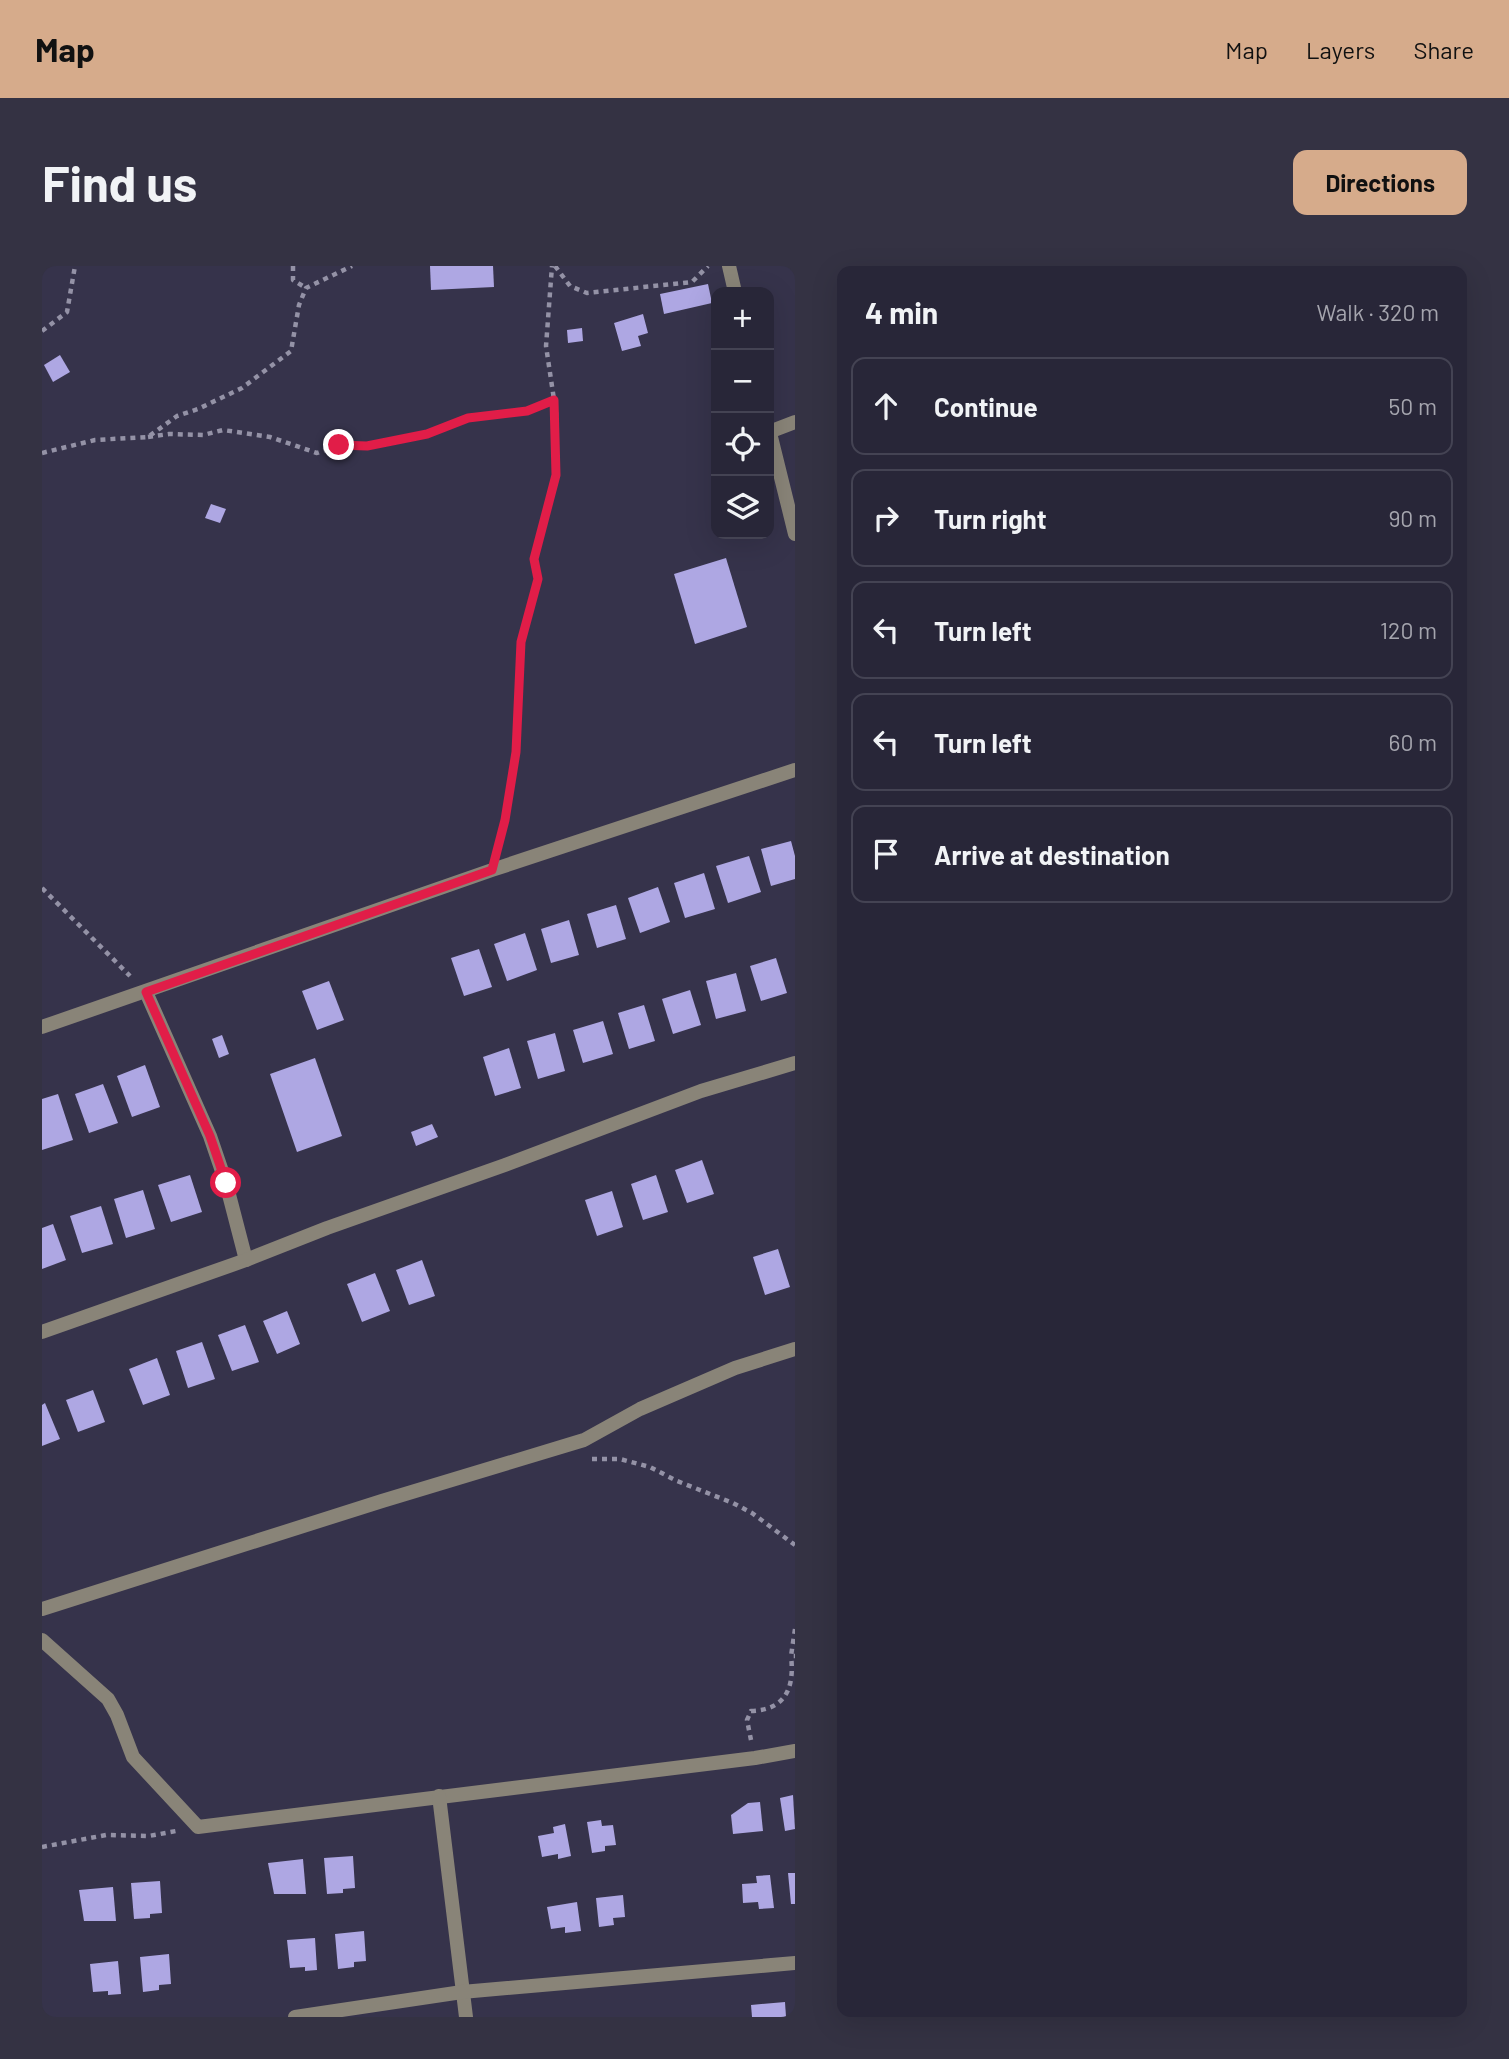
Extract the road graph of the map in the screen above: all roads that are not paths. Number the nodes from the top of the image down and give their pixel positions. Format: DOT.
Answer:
graph roads {
  1 [pos="729,266"];
  2 [pos="734,287"];
  3 [pos="795,422"];
  4 [pos="774,429"];
  5 [pos="774,451"];
  6 [pos="795,534"];
  7 [pos="795,770"];
  8 [pos="146,992"];
  9 [pos="42,1027"];
  10 [pos="795,1063"];
  11 [pos="246,1260"];
  12 [pos="42,1332"];
  13 [pos="795,1349"];
  14 [pos="42,1609"];
  15 [pos="42,1640"];
  16 [pos="795,1751"];
  17 [pos="439,1796"];
  18 [pos="795,1963"];
  19 [pos="462,1992"];
  20 [pos="295,2017"];
  21 [pos="466,2017"];
  1 -- 2 [label="street"];
  3 -- 4 [label="street"];
  5 -- 6 [label="street"];
  7 -- 8 [label="street"];
  8 -- 9 [label="street"];
  8 -- 11 [label="street"];
  10 -- 11 [label="street"];
  11 -- 12 [label="street"];
  13 -- 14 [label="street"];
  15 -- 17 [label="street"];
  16 -- 17 [label="street"];
  17 -- 19 [label="street"];
  18 -- 19 [label="street"];
  19 -- 20 [label="street"];
  19 -- 21 [label="street"];
}
